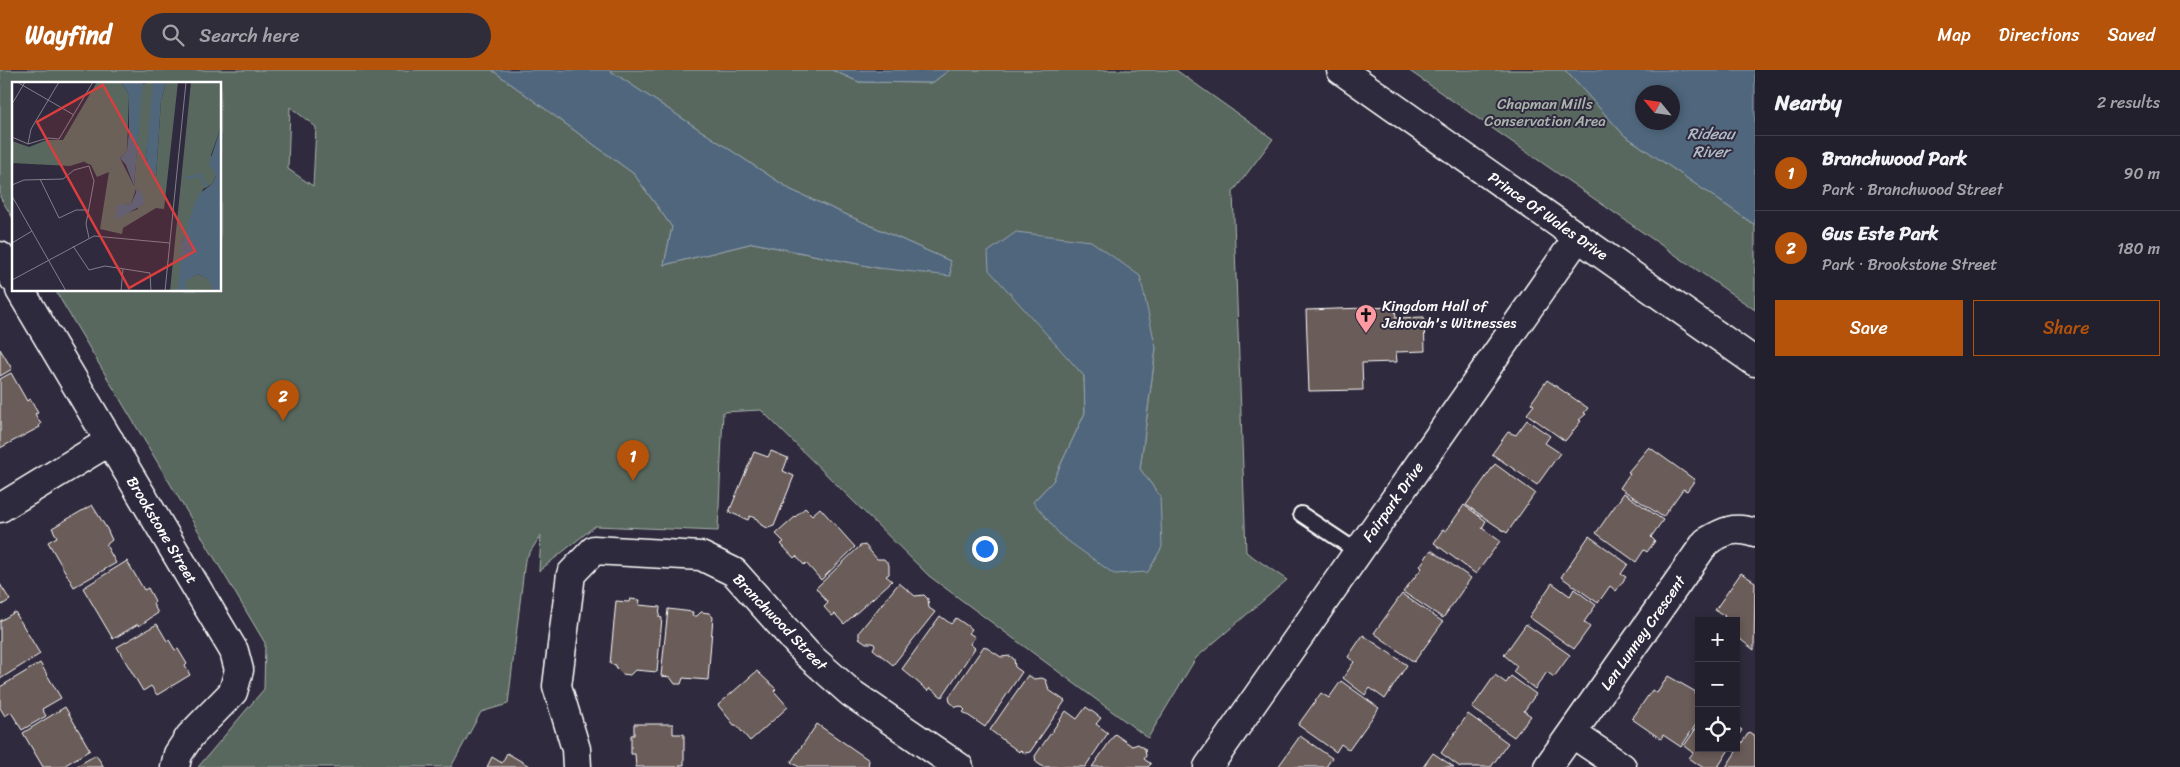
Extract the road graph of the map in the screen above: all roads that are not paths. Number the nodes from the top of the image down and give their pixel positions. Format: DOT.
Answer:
graph roads {
  1 [pos="1341,70"];
  2 [pos="1578,237"];
  3 [pos="0,256"];
  4 [pos="12,276"];
  5 [pos="21,291"];
  6 [pos="1755,362"];
  7 [pos="110,441"];
  8 [pos="0,508"];
  9 [pos="1301,514"];
  10 [pos="1755,533"];
  11 [pos="1358,552"];
  12 [pos="1573,734"];
  13 [pos="944,763"];
  14 [pos="175,767"];
  15 [pos="577,767"];
  16 [pos="1208,767"];
  17 [pos="1548,767"];
  18 [pos="1622,767"];
  1 -- 2 [label="street, Prince Of Wales Drive"];
  2 -- 6 [label="street, Prince Of Wales Drive"];
  2 -- 11 [label="street, Fairpark Drive"];
  3 -- 4 [label="street"];
  5 -- 7 [label="street, Brookstone Street"];
  7 -- 8 [label="street"];
  7 -- 14 [label="street, Brookstone Street"];
  9 -- 11 [label="lane"];
  10 -- 12 [label="street, Len Lunney Crescent"];
  11 -- 16 [label="street, Fairpark Drive"];
  12 -- 17 [label="street, Len Lunney Crescent"];
  12 -- 18 [label="street"];
  13 -- 15 [label="street, Branchwood Street"];
}
